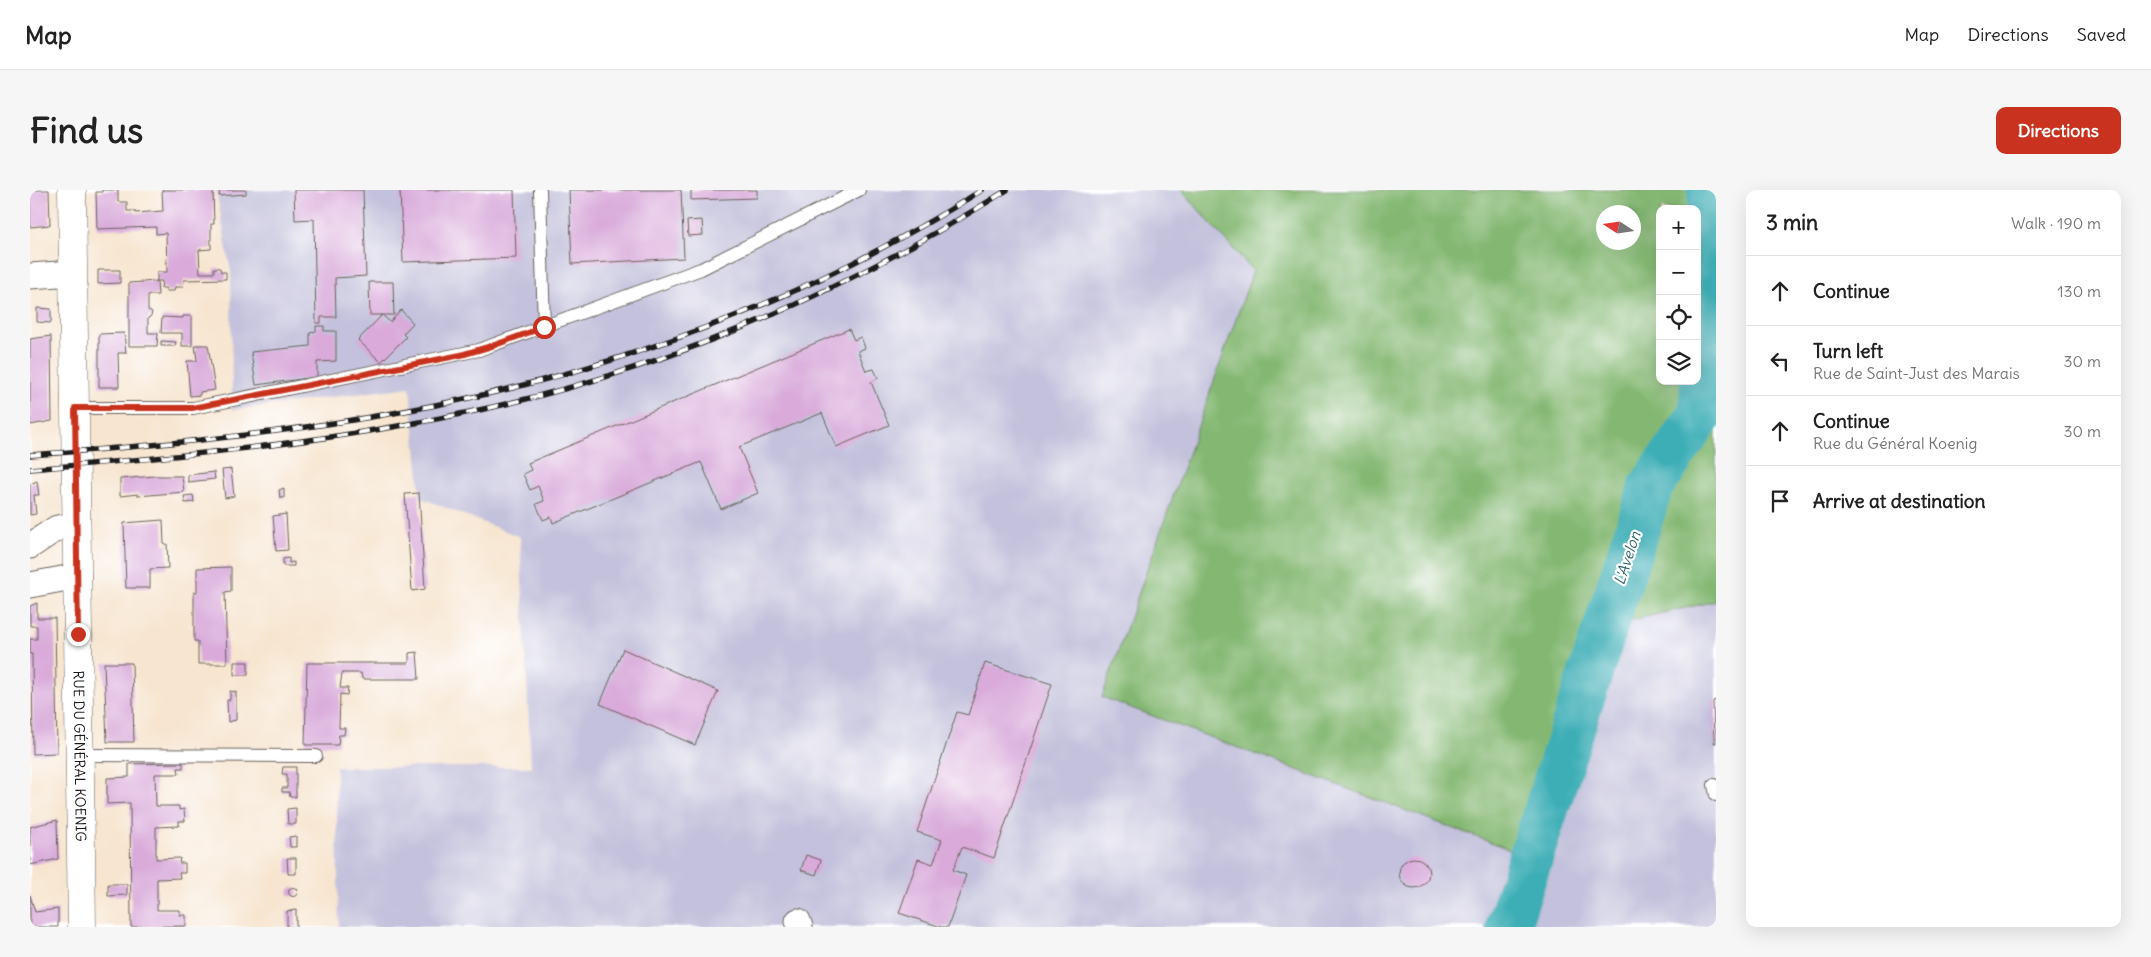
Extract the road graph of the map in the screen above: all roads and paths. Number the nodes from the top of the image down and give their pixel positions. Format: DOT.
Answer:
graph roads {
  1 [pos="72,190"];
  2 [pos="540,190"];
  3 [pos="859,190"];
  4 [pos="73,273"];
  5 [pos="30,276"];
  6 [pos="544,327"];
  7 [pos="75,408"];
  8 [pos="77,525"];
  9 [pos="30,546"];
  10 [pos="78,576"];
  11 [pos="30,585"];
  12 [pos="80,754"];
  13 [pos="316,756"];
  14 [pos="82,927"];
  1 -- 4 [label="street, RUE DU GÉNÉRAL KOENIG"];
  2 -- 6 [label="lane"];
  3 -- 6 [label="lane"];
  4 -- 5 [label="street"];
  4 -- 7 [label="street, RUE DU GÉNÉRAL KOENIG"];
  6 -- 7 [label="lane"];
  7 -- 8 [label="street, RUE DU GÉNÉRAL KOENIG"];
  8 -- 9 [label="street"];
  8 -- 10 [label="street, RUE DU GÉNÉRAL KOENIG"];
  10 -- 11 [label="street"];
  10 -- 12 [label="street, RUE DU GÉNÉRAL KOENIG"];
  12 -- 13 [label="lane"];
  12 -- 14 [label="street, RUE DU GÉNÉRAL KOENIG"];
}
